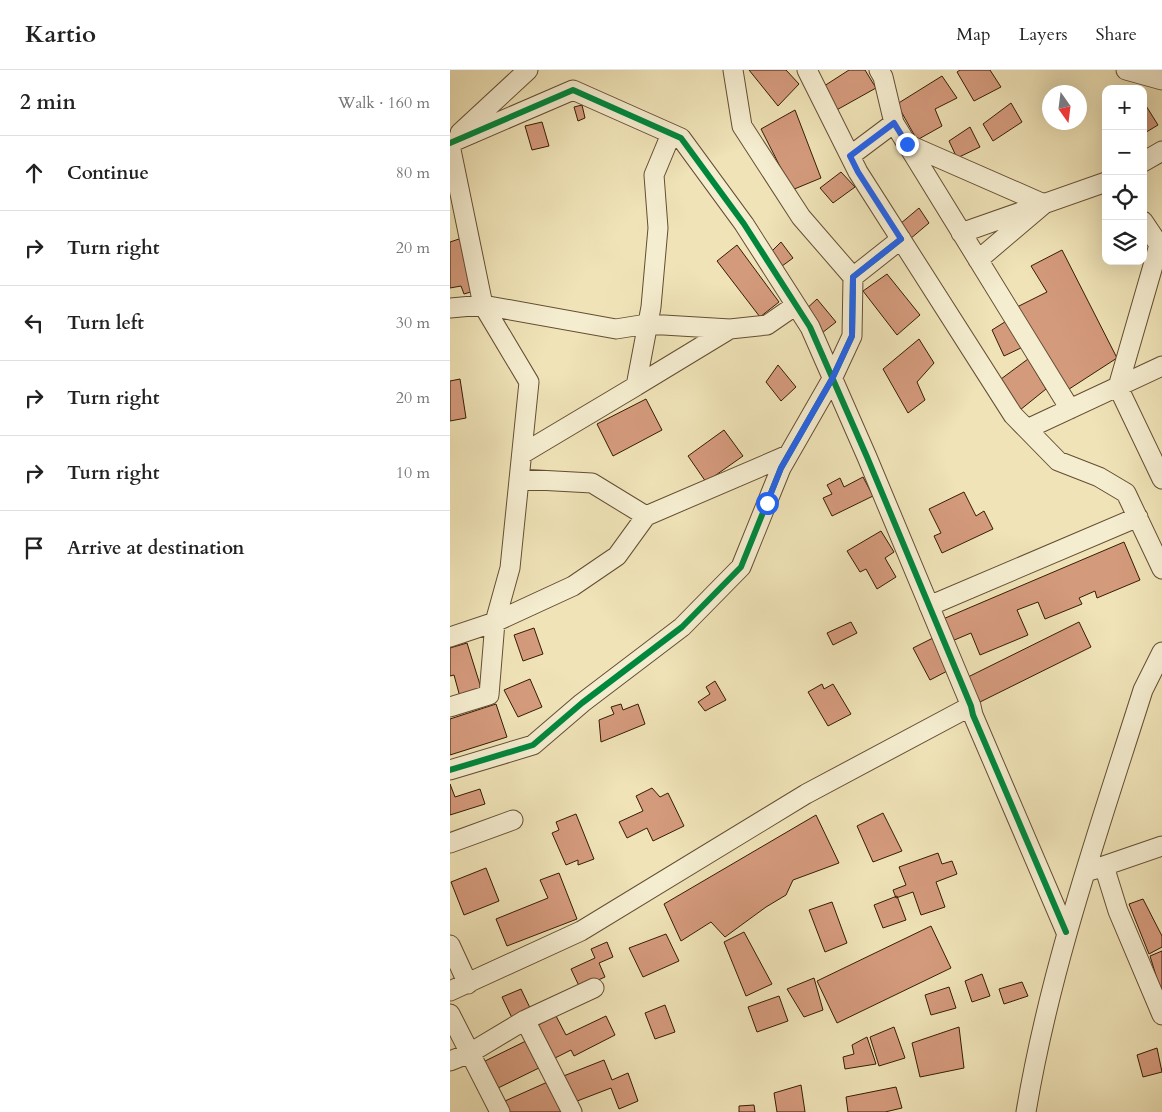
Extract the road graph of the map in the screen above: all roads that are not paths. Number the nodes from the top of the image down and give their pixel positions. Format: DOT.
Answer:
graph roads {
  1 [pos="528,70"];
  2 [pos="733,70"];
  3 [pos="807,70"];
  4 [pos="879,70"];
  5 [pos="1126,70"];
  6 [pos="1162,80"];
  7 [pos="894,123"];
  8 [pos="672,134"];
  9 [pos="450,143"];
  10 [pos="907,144"];
  11 [pos="1162,151"];
  12 [pos="850,156"];
  13 [pos="1147,160"];
  14 [pos="1102,183"];
  15 [pos="1044,204"];
  16 [pos="1147,227"];
  17 [pos="961,233"];
  18 [pos="901,239"];
  19 [pos="978,260"];
  20 [pos="853,277"];
  21 [pos="483,305"];
  22 [pos="796,305"];
  23 [pos="450,308"];
  24 [pos="647,324"];
  25 [pos="730,329"];
  26 [pos="1162,366"];
  27 [pos="832,379"];
  28 [pos="636,386"];
  29 [pos="1118,387"];
  30 [pos="1070,409"];
  31 [pos="1027,429"];
  32 [pos="522,454"];
  33 [pos="788,455"];
  34 [pos="1162,478"];
  35 [pos="519,479"];
  36 [pos="646,516"];
  37 [pos="1138,517"];
  38 [pos="1162,569"];
  39 [pos="929,606"];
  40 [pos="495,622"];
  41 [pos="450,637"];
  42 [pos="1162,652"];
  43 [pos="971,706"];
  44 [pos="450,707"];
  45 [pos="450,770"];
  46 [pos="513,820"];
  47 [pos="450,843"];
  48 [pos="1162,846"];
  49 [pos="1104,866"];
  50 [pos="1085,872"];
  51 [pos="1066,932"];
  52 [pos="450,946"];
  53 [pos="468,984"];
  54 [pos="594,988"];
  55 [pos="450,991"];
  56 [pos="450,1014"];
  57 [pos="1162,1015"];
  58 [pos="525,1020"];
  59 [pos="470,1053"];
  60 [pos="450,1061"];
  61 [pos="500,1112"];
  62 [pos="572,1112"];
  63 [pos="1026,1112"];
  1 -- 9 [label="street"];
  2 -- 20 [label="street"];
  3 -- 12 [label="street"];
  4 -- 7 [label="street"];
  5 -- 6 [label="street"];
  7 -- 10 [label="street"];
  7 -- 12 [label="street"];
  8 -- 9 [label="street"];
  8 -- 22 [label="street"];
  8 -- 24 [label="street"];
  9 -- 21 [label="street"];
  10 -- 15 [label="street"];
  10 -- 17 [label="street"];
  11 -- 13 [label="street"];
  12 -- 18 [label="street"];
  14 -- 15 [label="street"];
  15 -- 17 [label="street"];
  15 -- 19 [label="street"];
  16 -- 29 [label="street"];
  17 -- 19 [label="street"];
  18 -- 20 [label="street"];
  18 -- 31 [label="street"];
  19 -- 30 [label="street"];
  20 -- 27 [label="street"];
  21 -- 23 [label="street"];
  21 -- 24 [label="street"];
  21 -- 32 [label="street"];
  22 -- 25 [label="street"];
  22 -- 27 [label="street"];
  24 -- 25 [label="street"];
  24 -- 28 [label="street"];
  25 -- 28 [label="street"];
  26 -- 29 [label="street"];
  27 -- 33 [label="street"];
  27 -- 39 [label="street"];
  28 -- 32 [label="street"];
  29 -- 30 [label="street"];
  29 -- 34 [label="street"];
  30 -- 31 [label="street"];
  31 -- 37 [label="street"];
  32 -- 35 [label="street"];
  33 -- 36 [label="street"];
  33 -- 45 [label="street"];
  35 -- 36 [label="street"];
  35 -- 40 [label="street"];
  36 -- 40 [label="street"];
  37 -- 38 [label="street"];
  37 -- 39 [label="street"];
  39 -- 43 [label="street"];
  40 -- 41 [label="street"];
  40 -- 44 [label="street"];
  42 -- 50 [label="street"];
  43 -- 51 [label="street"];
  43 -- 53 [label="street"];
  46 -- 47 [label="street"];
  48 -- 49 [label="street"];
  49 -- 50 [label="street"];
  49 -- 57 [label="street"];
  50 -- 51 [label="street"];
  51 -- 63 [label="street"];
  52 -- 53 [label="street"];
  53 -- 55 [label="street"];
  54 -- 58 [label="street"];
  56 -- 59 [label="street"];
  58 -- 59 [label="street"];
  58 -- 62 [label="street"];
  59 -- 60 [label="street"];
  59 -- 61 [label="street"];
}
